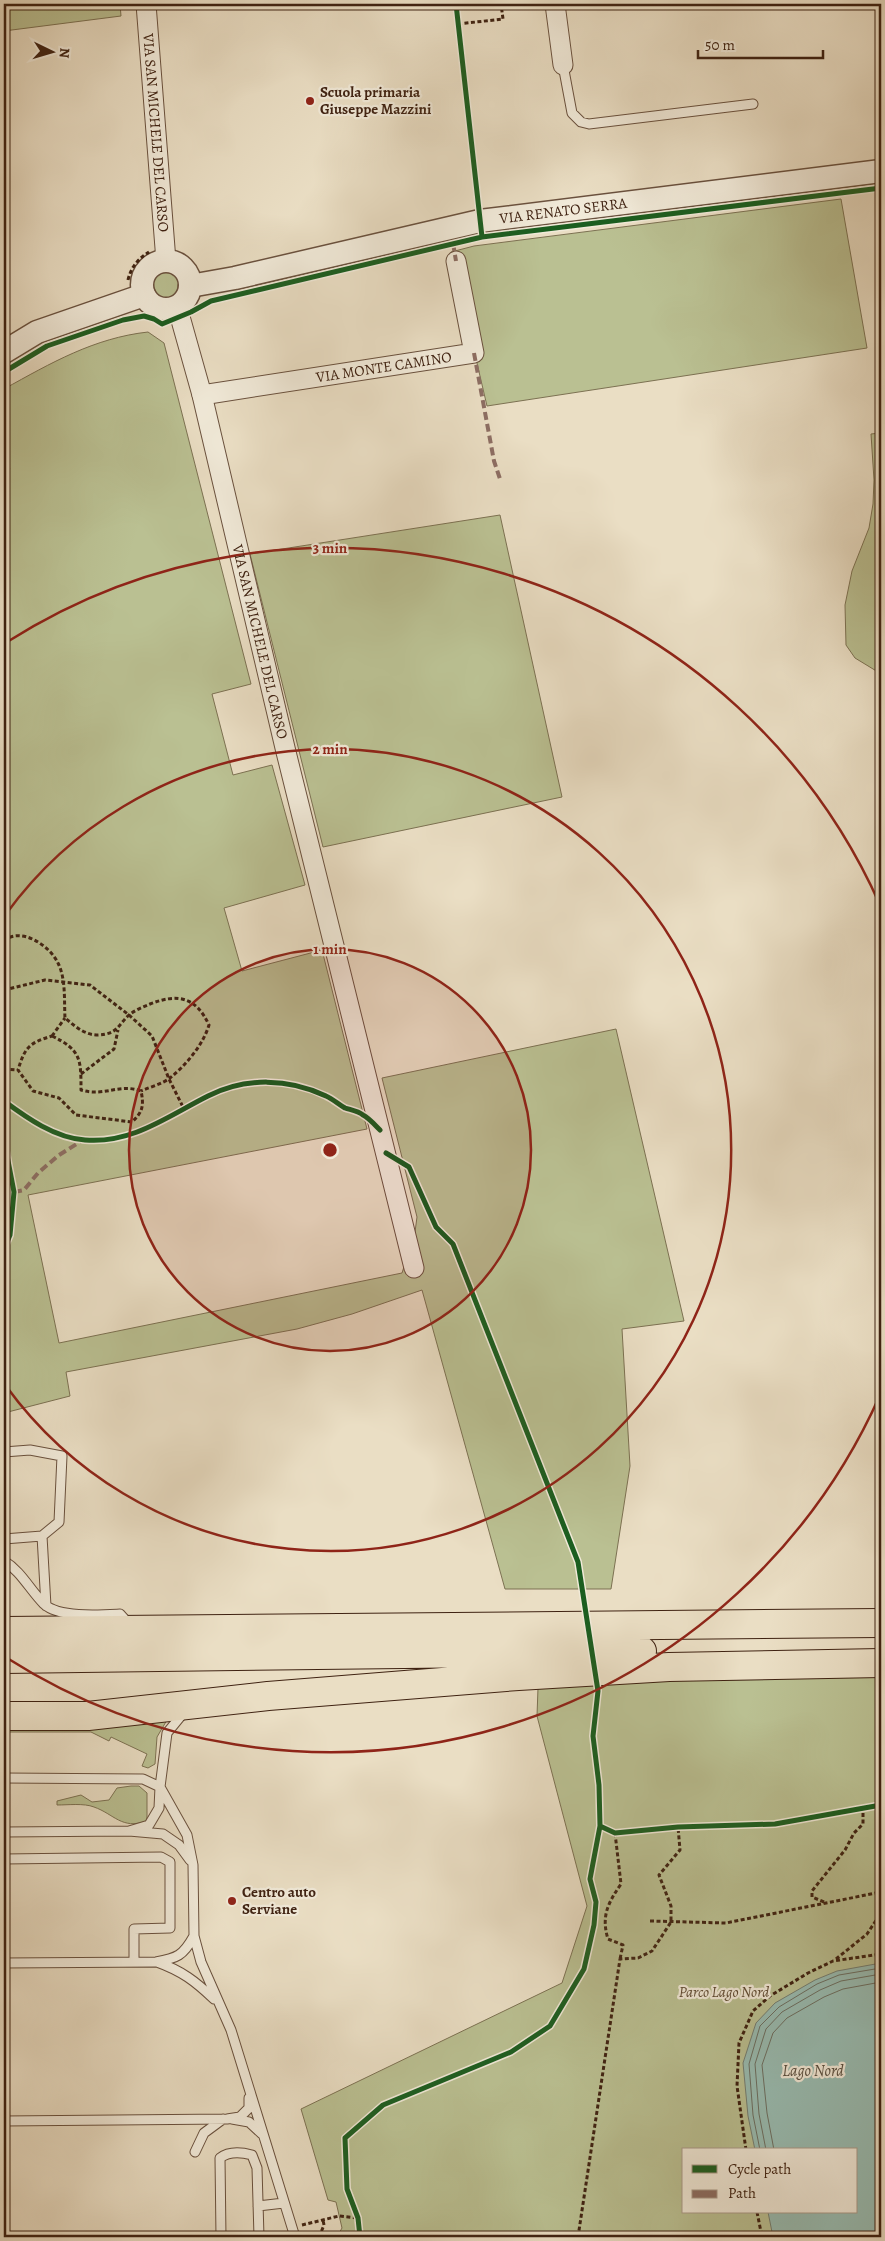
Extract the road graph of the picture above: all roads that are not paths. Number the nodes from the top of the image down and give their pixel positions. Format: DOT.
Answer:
graph roads {
  1 [pos="146,4"];
  2 [pos="555,4"];
  3 [pos="563,65"];
  4 [pos="753,104"];
  5 [pos="881,171"];
  6 [pos="160,255"];
  7 [pos="456,261"];
  8 [pos="190,286"];
  9 [pos="136,289"];
  10 [pos="177,306"];
  11 [pos="4,352"];
  12 [pos="202,395"];
  13 [pos="414,1268"];
  14 [pos="4,1452"];
  15 [pos="42,1536"];
  16 [pos="4,1539"];
  17 [pos="4,1561"];
  18 [pos="46,1606"];
  19 [pos="881,1623"];
  20 [pos="134,1629"];
  21 [pos="4,1631"];
  22 [pos="881,1649"];
  23 [pos="4,1658"];
  24 [pos="881,1663"];
  25 [pos="191,1704"];
  26 [pos="4,1716"];
  27 [pos="4,1778"];
  28 [pos="160,1787"];
  29 [pos="129,1831"];
  30 [pos="4,1832"];
  31 [pos="4,1859"];
  32 [pos="192,1865"];
  33 [pos="194,1936"];
  34 [pos="134,1962"];
  35 [pos="156,1962"];
  36 [pos="4,1963"];
  37 [pos="222,2006"];
  38 [pos="250,2092"];
  39 [pos="225,2119"];
  40 [pos="4,2121"];
  41 [pos="263,2136"];
  42 [pos="195,2152"];
  43 [pos="284,2203"];
  44 [pos="258,2206"];
  45 [pos="221,2237"];
  46 [pos="259,2237"];
  47 [pos="295,2237"];
  1 -- 6 [label="street, VIA SAN MICHELE DEL CARSO"];
  2 -- 3 [label="street"];
  3 -- 4 [label="lane"];
  5 -- 8 [label="street, VIA RENATO SERRA"];
  6 -- 8 [label="street"];
  6 -- 9 [label="street"];
  7 -- 12 [label="street, VIA MONTE CAMINO"];
  8 -- 10 [label="street"];
  9 -- 10 [label="street"];
  9 -- 11 [label="street"];
  10 -- 12 [label="street, VIA SAN MICHELE DEL CARSO"];
  12 -- 13 [label="street, VIA SAN MICHELE DEL CARSO"];
  14 -- 15 [label="lane"];
  15 -- 16 [label="lane"];
  15 -- 18 [label="lane"];
  17 -- 18 [label="lane"];
  18 -- 20 [label="lane"];
  19 -- 20 [label="highway"];
  20 -- 21 [label="highway"];
  22 -- 23 [label="highway"];
  24 -- 25 [label="highway"];
  25 -- 26 [label="highway"];
  25 -- 28 [label="lane"];
  27 -- 28 [label="lane"];
  28 -- 29 [label="lane"];
  28 -- 32 [label="lane"];
  29 -- 30 [label="lane"];
  29 -- 32 [label="lane"];
  31 -- 34 [label="lane"];
  32 -- 33 [label="lane"];
  33 -- 35 [label="lane"];
  33 -- 37 [label="lane"];
  34 -- 35 [label="lane"];
  34 -- 36 [label="lane"];
  35 -- 37 [label="lane"];
  37 -- 38 [label="lane"];
  38 -- 39 [label="lane"];
  38 -- 41 [label="lane"];
  39 -- 40 [label="lane"];
  39 -- 41 [label="lane"];
  39 -- 42 [label="lane"];
  41 -- 43 [label="lane"];
  43 -- 44 [label="lane"];
  43 -- 47 [label="lane"];
  44 -- 45 [label="lane"];
  44 -- 46 [label="lane"];
}
